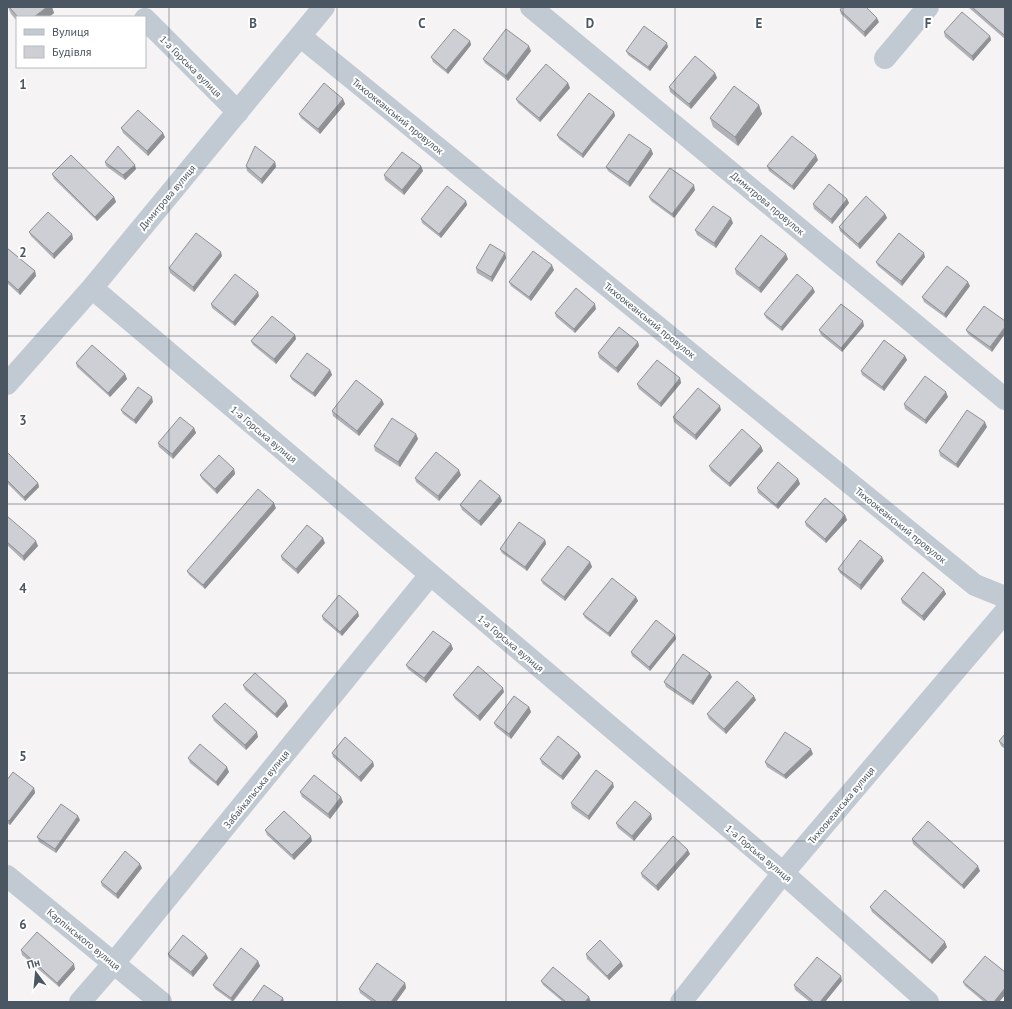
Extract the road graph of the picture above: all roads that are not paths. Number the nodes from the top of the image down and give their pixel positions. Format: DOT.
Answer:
graph roads {
  1 [pos="133,7"];
  2 [pos="324,7"];
  3 [pos="531,7"];
  4 [pos="928,7"];
  5 [pos="142,16"];
  6 [pos="146,20"];
  7 [pos="300,36"];
  8 [pos="885,58"];
  9 [pos="238,112"];
  10 [pos="92,288"];
  11 [pos="7,384"];
  12 [pos="1005,399"];
  13 [pos="430,575"];
  14 [pos="1005,597"];
  15 [pos="1005,612"];
  16 [pos="783,873"];
  17 [pos="7,876"];
  18 [pos="114,963"];
  19 [pos="80,1002"];
  20 [pos="161,1002"];
  21 [pos="681,1002"];
  22 [pos="928,1002"];
  1 -- 5 [label="street, 1-а Горська вулиця"];
  2 -- 7 [label="street, Димитрова вулиця"];
  3 -- 12 [label="street, Димитрова провулок"];
  4 -- 8 [label="street"];
  6 -- 9 [label="street, 1-а Горська вулиця"];
  7 -- 9 [label="street, Димитрова вулиця"];
  7 -- 14 [label="street, Тихоокеанський провулок"];
  9 -- 10 [label="street, Димитрова вулиця"];
  10 -- 11 [label="street, Димитрова вулиця"];
  10 -- 13 [label="street, 1-а Горська вулиця"];
  13 -- 16 [label="street, 1-а Горська вулиця"];
  13 -- 18 [label="street, Забайкальська вулиця"];
  15 -- 16 [label="street, Тихоокеанська вулиця"];
  16 -- 21 [label="street, Тихоокеанська вулиця"];
  16 -- 22 [label="street, 1-а Горська вулиця"];
  17 -- 18 [label="street, Карпінського вулиця"];
  18 -- 19 [label="street, Забайкальська вулиця"];
  18 -- 20 [label="street, Карпінського вулиця"];
}
